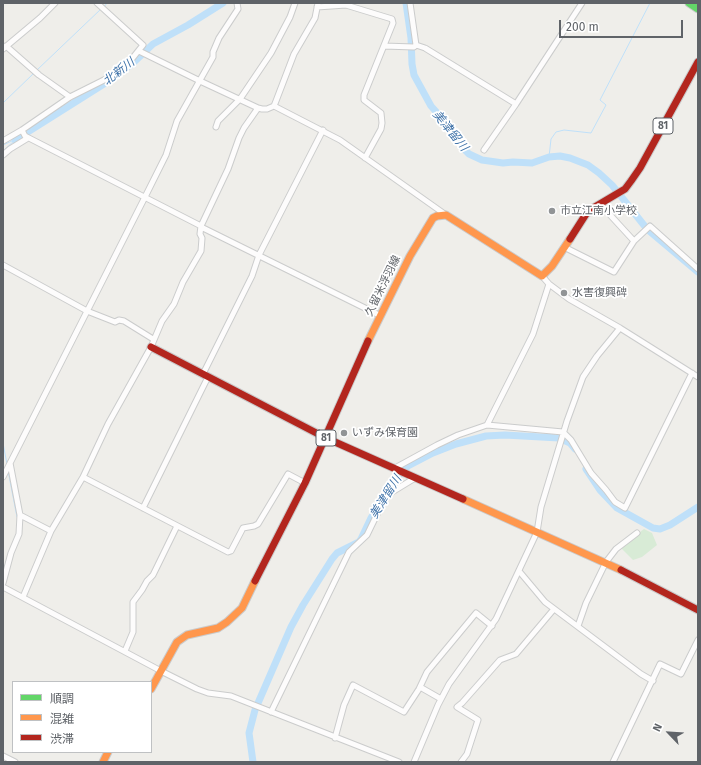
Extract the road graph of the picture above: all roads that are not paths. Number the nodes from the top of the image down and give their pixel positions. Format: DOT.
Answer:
graph roads {
  1 [pos="55,3"];
  2 [pos="237,3"];
  3 [pos="295,3"];
  4 [pos="410,3"];
  5 [pos="582,3"];
  6 [pos="689,3"];
  7 [pos="101,6"];
  8 [pos="316,6"];
  9 [pos="698,8"];
  10 [pos="384,46"];
  11 [pos="415,46"];
  12 [pos="5,48"];
  13 [pos="140,52"];
  14 [pos="698,62"];
  15 [pos="200,82"];
  16 [pos="70,97"];
  17 [pos="240,99"];
  18 [pos="516,104"];
  19 [pos="274,106"];
  20 [pos="258,108"];
  21 [pos="216,127"];
  22 [pos="323,130"];
  23 [pos="24,134"];
  24 [pos="3,141"];
  25 [pos="484,150"];
  26 [pos="3,155"];
  27 [pos="365,158"];
  28 [pos="145,197"];
  29 [pos="600,204"];
  30 [pos="446,215"];
  31 [pos="201,226"];
  32 [pos="634,242"];
  33 [pos="564,247"];
  34 [pos="259,255"];
  35 [pos="3,265"];
  36 [pos="698,268"];
  37 [pos="542,276"];
  38 [pos="549,284"];
  39 [pos="87,311"];
  40 [pos="381,316"];
  41 [pos="620,328"];
  42 [pos="153,339"];
  43 [pos="151,347"];
  44 [pos="692,374"];
  45 [pos="206,375"];
  46 [pos="698,377"];
  47 [pos="487,425"];
  48 [pos="563,433"];
  49 [pos="326,438"];
  50 [pos="8,466"];
  51 [pos="395,468"];
  52 [pos="413,476"];
  53 [pos="3,477"];
  54 [pos="83,478"];
  55 [pos="305,482"];
  56 [pos="144,508"];
  57 [pos="20,515"];
  58 [pos="177,526"];
  59 [pos="51,531"];
  60 [pos="537,532"];
  61 [pos="637,533"];
  62 [pos="606,562"];
  63 [pos="519,571"];
  64 [pos="3,583"];
  65 [pos="3,587"];
  66 [pos="23,597"];
  67 [pos="554,609"];
  68 [pos="697,609"];
  69 [pos="492,626"];
  70 [pos="578,626"];
  71 [pos="698,640"];
  72 [pos="125,651"];
  73 [pos="161,671"];
  74 [pos="653,681"];
  75 [pos="152,687"];
  76 [pos="420,687"];
  77 [pos="441,699"];
  78 [pos="271,712"];
  79 [pos="335,738"];
  80 [pos="108,753"];
  81 [pos="3,756"];
  82 [pos="391,761"];
  83 [pos="15,762"];
  84 [pos="103,762"];
  85 [pos="398,762"];
  86 [pos="414,762"];
  87 [pos="461,762"];
  88 [pos="613,762"];
  1 -- 12 [label="street"];
  2 -- 15 [label="street"];
  3 -- 17 [label="street"];
  4 -- 11 [label="street"];
  5 -- 18 [label="street"];
  6 -- 9 [label="main road"];
  7 -- 13 [label="street"];
  8 -- 10 [label="street"];
  8 -- 19 [label="street"];
  10 -- 11 [label="street"];
  10 -- 27 [label="street"];
  11 -- 18 [label="street"];
  12 -- 16 [label="street"];
  13 -- 15 [label="street"];
  13 -- 16 [label="street"];
  14 -- 29 [label="main road, 81"];
  15 -- 17 [label="street"];
  15 -- 28 [label="street"];
  16 -- 23 [label="street"];
  17 -- 20 [label="street"];
  17 -- 21 [label="street"];
  18 -- 25 [label="street"];
  19 -- 20 [label="street"];
  19 -- 22 [label="street"];
  20 -- 31 [label="street"];
  22 -- 27 [label="street"];
  22 -- 34 [label="street"];
  23 -- 24 [label="street"];
  23 -- 26 [label="street"];
  23 -- 28 [label="street"];
  27 -- 30 [label="street"];
  28 -- 31 [label="street"];
  28 -- 39 [label="street"];
  29 -- 32 [label="street"];
  29 -- 33 [label="main road, 81"];
  30 -- 37 [label="main road"];
  30 -- 40 [label="main road, 久留米浮羽線 / 81"];
  31 -- 34 [label="street"];
  31 -- 42 [label="street"];
  32 -- 33 [label="street"];
  32 -- 36 [label="street"];
  33 -- 37 [label="main road, 81"];
  34 -- 40 [label="street"];
  34 -- 45 [label="street"];
  35 -- 39 [label="street"];
  37 -- 38 [label="street"];
  38 -- 41 [label="street"];
  38 -- 47 [label="street"];
  39 -- 42 [label="street"];
  39 -- 50 [label="street"];
  40 -- 49 [label="main road, 久留米浮羽線 / 81"];
  41 -- 44 [label="street"];
  41 -- 48 [label="street"];
  42 -- 43 [label="street"];
  43 -- 45 [label="main road"];
  43 -- 54 [label="street"];
  44 -- 46 [label="street"];
  44 -- 48 [label="street"];
  45 -- 49 [label="main road"];
  45 -- 56 [label="street"];
  47 -- 48 [label="street"];
  47 -- 51 [label="street"];
  48 -- 60 [label="street"];
  49 -- 51 [label="main road"];
  49 -- 55 [label="main road, 久留米浮羽線 / 81"];
  50 -- 53 [label="street"];
  50 -- 57 [label="street"];
  51 -- 52 [label="main road"];
  52 -- 60 [label="main road"];
  52 -- 78 [label="street"];
  54 -- 56 [label="street"];
  54 -- 59 [label="street"];
  55 -- 58 [label="street"];
  55 -- 73 [label="main road, 久留米浮羽線 / 81"];
  56 -- 58 [label="street"];
  57 -- 59 [label="street"];
  57 -- 64 [label="street"];
  58 -- 72 [label="street"];
  59 -- 66 [label="street"];
  60 -- 62 [label="main road"];
  60 -- 63 [label="street"];
  61 -- 62 [label="street"];
  62 -- 68 [label="main road"];
  62 -- 70 [label="street"];
  63 -- 67 [label="street"];
  63 -- 69 [label="street"];
  65 -- 66 [label="street"];
  66 -- 72 [label="street"];
  67 -- 70 [label="street"];
  67 -- 87 [label="street"];
  69 -- 76 [label="street"];
  69 -- 77 [label="street"];
  70 -- 74 [label="street"];
  71 -- 74 [label="street"];
  72 -- 73 [label="street"];
  73 -- 75 [label="main road, 久留米浮羽線 / 81"];
  73 -- 78 [label="street"];
  74 -- 88 [label="street"];
  76 -- 77 [label="street"];
  76 -- 79 [label="street"];
  77 -- 86 [label="street"];
  78 -- 79 [label="street"];
  79 -- 82 [label="street"];
  80 -- 84 [label="main road"];
  81 -- 83 [label="street"];
  82 -- 85 [label="street"];
}
